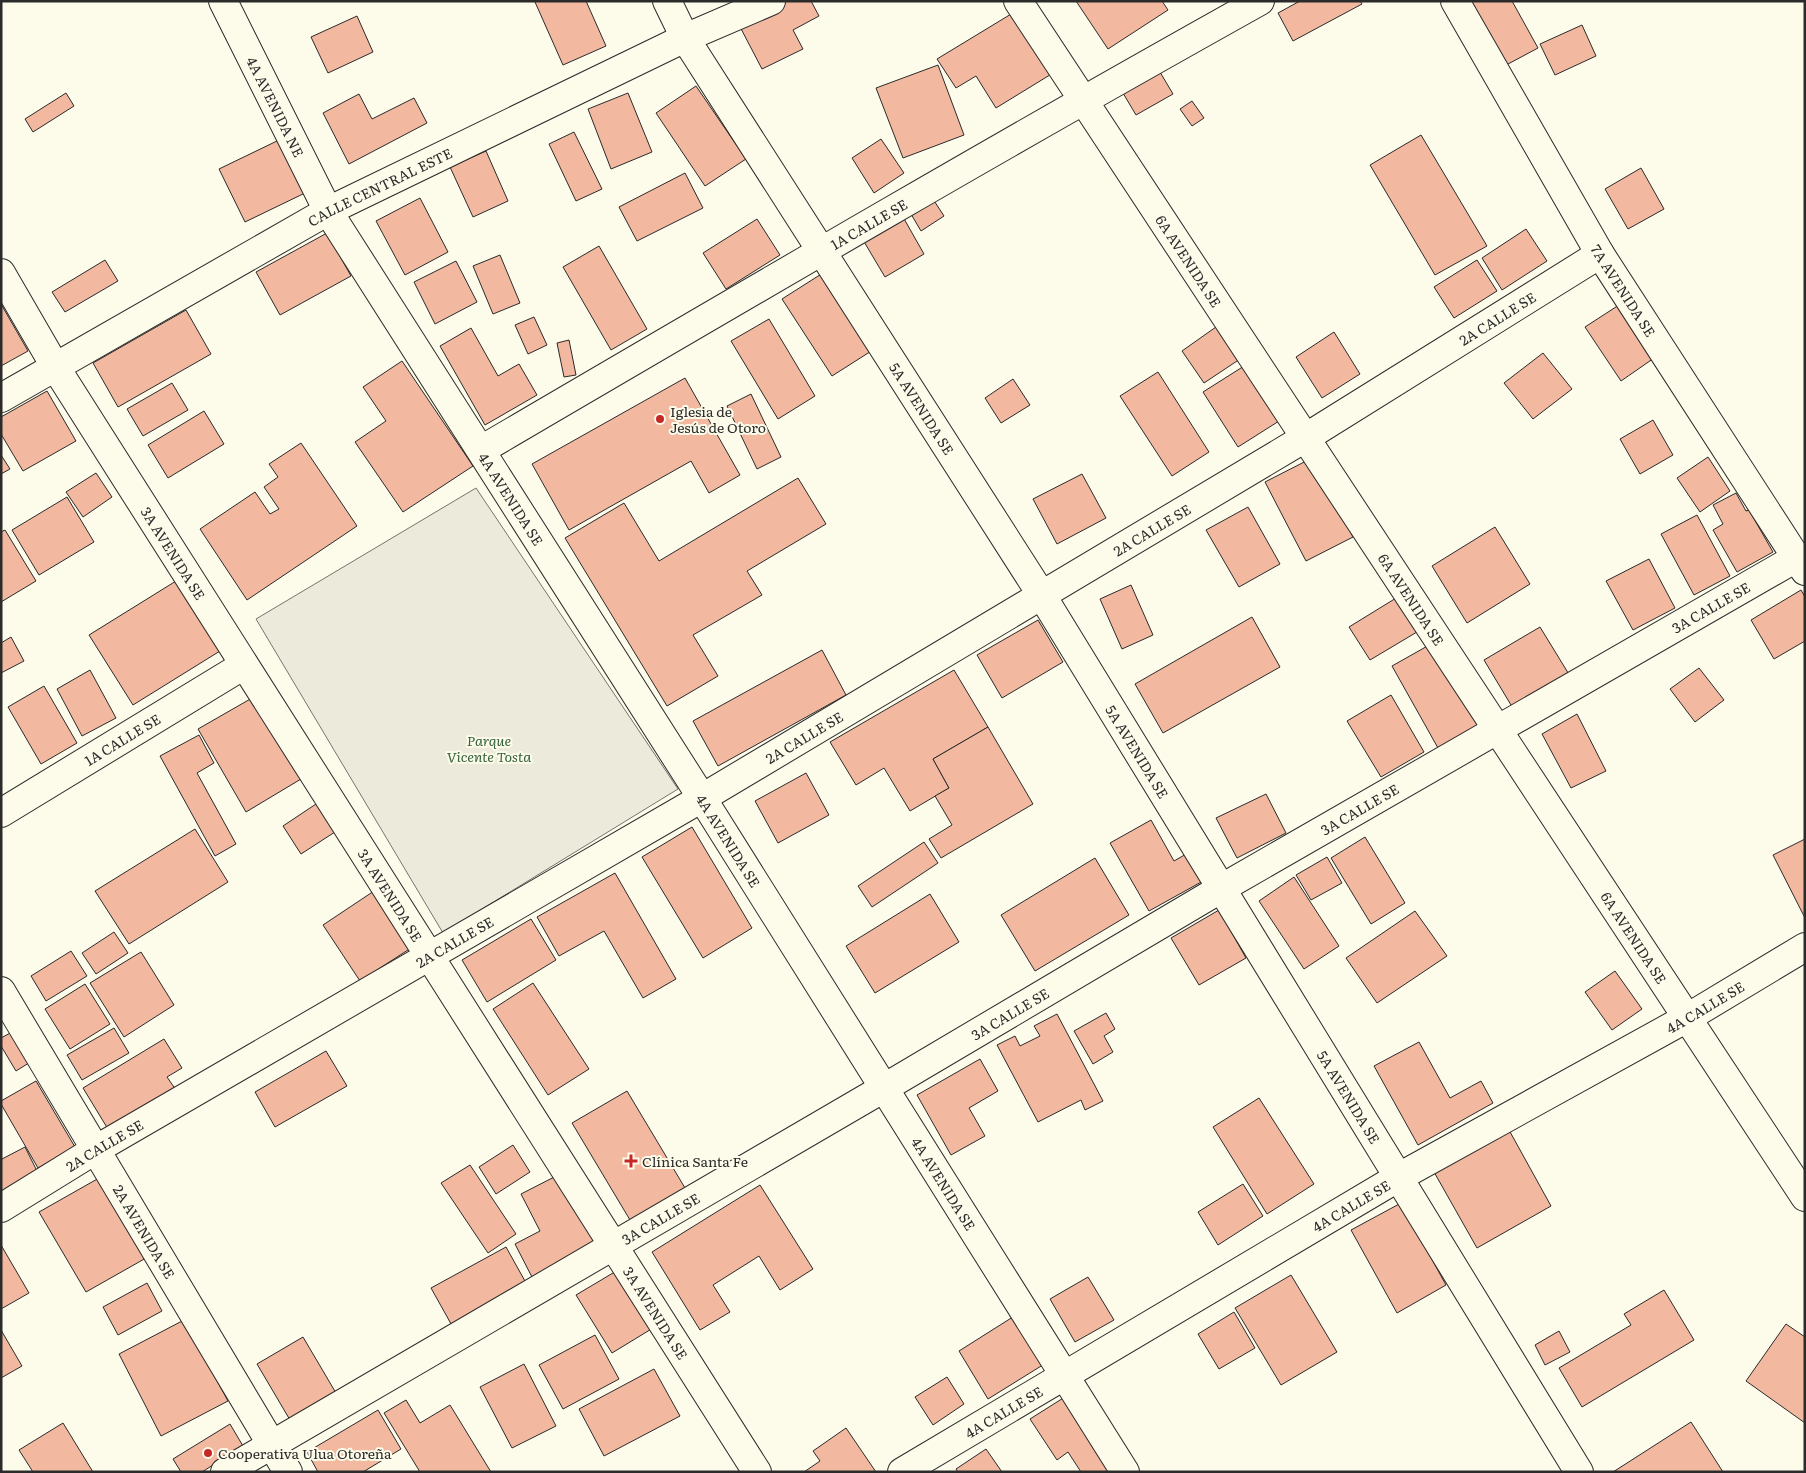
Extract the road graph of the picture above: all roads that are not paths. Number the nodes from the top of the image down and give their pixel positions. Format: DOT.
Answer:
graph roads {
  1 [pos="223,1"];
  2 [pos="667,1"];
  3 [pos="771,1"];
  4 [pos="1018,1"];
  5 [pos="1260,1"];
  6 [pos="1455,1"];
  7 [pos="685,38"];
  8 [pos="1083,100"];
  9 [pos="328,211"];
  10 [pos="822,250"];
  11 [pos="1600,254"];
  12 [pos="1,273"];
  13 [pos="56,368"];
  14 [pos="1,398"];
  15 [pos="1305,438"];
  16 [pos="481,450"];
  17 [pos="1800,565"];
  18 [pos="1041,594"];
  19 [pos="244,665"];
  20 [pos="1498,730"];
  21 [pos="702,798"];
  22 [pos="1,814"];
  23 [pos="1222,888"];
  24 [pos="1805,947"];
  25 [pos="430,957"];
  26 [pos="1,991"];
  27 [pos="1687,1018"];
  28 [pos="884,1088"];
  29 [pos="95,1150"];
  30 [pos="1398,1177"];
  31 [pos="1805,1197"];
  32 [pos="1,1208"];
  33 [pos="613,1245"];
  34 [pos="1064,1375"];
  35 [pos="272,1444"];
  36 [pos="225,1472"];
  37 [pos="288,1472"];
  38 [pos="757,1472"];
  39 [pos="902,1472"];
  40 [pos="1125,1472"];
  41 [pos="1579,1472"];
  1 -- 9 [label="street, 4A AVENIDA NE"];
  2 -- 7 [label="street, 5A AVENIDA SE"];
  3 -- 7 [label="street, CALLE CENTRAL ESTE"];
  4 -- 8 [label="street, 6A AVENIDA SE"];
  5 -- 8 [label="street, 1A CALLE SE"];
  6 -- 11 [label="street, 7A AVENIDA SE"];
  7 -- 9 [label="street, CALLE CENTRAL ESTE"];
  7 -- 10 [label="street, 5A AVENIDA SE"];
  8 -- 10 [label="street, 1A CALLE SE"];
  8 -- 15 [label="street, 6A AVENIDA SE"];
  9 -- 13 [label="street, CALLE CENTRAL ESTE"];
  9 -- 16 [label="street, 4A AVENIDA SE"];
  10 -- 16 [label="street, 1A CALLE SE"];
  10 -- 18 [label="street, 5A AVENIDA SE"];
  11 -- 15 [label="street, 2A CALLE SE"];
  11 -- 17 [label="street, 7A AVENIDA SE"];
  12 -- 13 [label="street, 3A AVENIDA SE"];
  13 -- 14 [label="street, CALLE CENTRAL ESTE"];
  13 -- 19 [label="street, 3A AVENIDA SE"];
  15 -- 18 [label="street, 2A CALLE SE"];
  15 -- 20 [label="street, 6A AVENIDA SE"];
  16 -- 21 [label="street, 4A AVENIDA SE"];
  17 -- 20 [label="street, 3A CALLE SE"];
  18 -- 21 [label="street, 2A CALLE SE"];
  18 -- 23 [label="street, 5A AVENIDA SE"];
  19 -- 22 [label="street, 1A CALLE SE"];
  19 -- 25 [label="street, 3A AVENIDA SE"];
  20 -- 23 [label="street, 3A CALLE SE"];
  20 -- 27 [label="street, 6A AVENIDA SE"];
  21 -- 25 [label="street, 2A CALLE SE"];
  21 -- 28 [label="street, 4A AVENIDA SE"];
  23 -- 28 [label="street, 3A CALLE SE"];
  23 -- 30 [label="street, 5A AVENIDA SE"];
  24 -- 27 [label="street, 4A CALLE SE"];
  25 -- 29 [label="street, 2A CALLE SE"];
  25 -- 33 [label="street, 3A AVENIDA SE"];
  26 -- 29 [label="street, 2A AVENIDA SE"];
  27 -- 30 [label="street, 4A CALLE SE"];
  27 -- 31 [label="street, 6A AVENIDA SE"];
  28 -- 33 [label="street, 3A CALLE SE"];
  28 -- 34 [label="street, 4A AVENIDA SE"];
  29 -- 32 [label="street, 2A CALLE SE"];
  29 -- 35 [label="street, 2A AVENIDA SE"];
  30 -- 34 [label="street, 4A CALLE SE"];
  30 -- 41 [label="street, 5A AVENIDA SE"];
  33 -- 35 [label="street, 3A CALLE SE"];
  33 -- 38 [label="street, 3A AVENIDA SE"];
  34 -- 39 [label="street, 4A CALLE SE"];
  34 -- 40 [label="street, 4A AVENIDA SE"];
  35 -- 36 [label="street, 3A CALLE SE"];
  35 -- 37 [label="street, 2A AVENIDA SE"];
}
